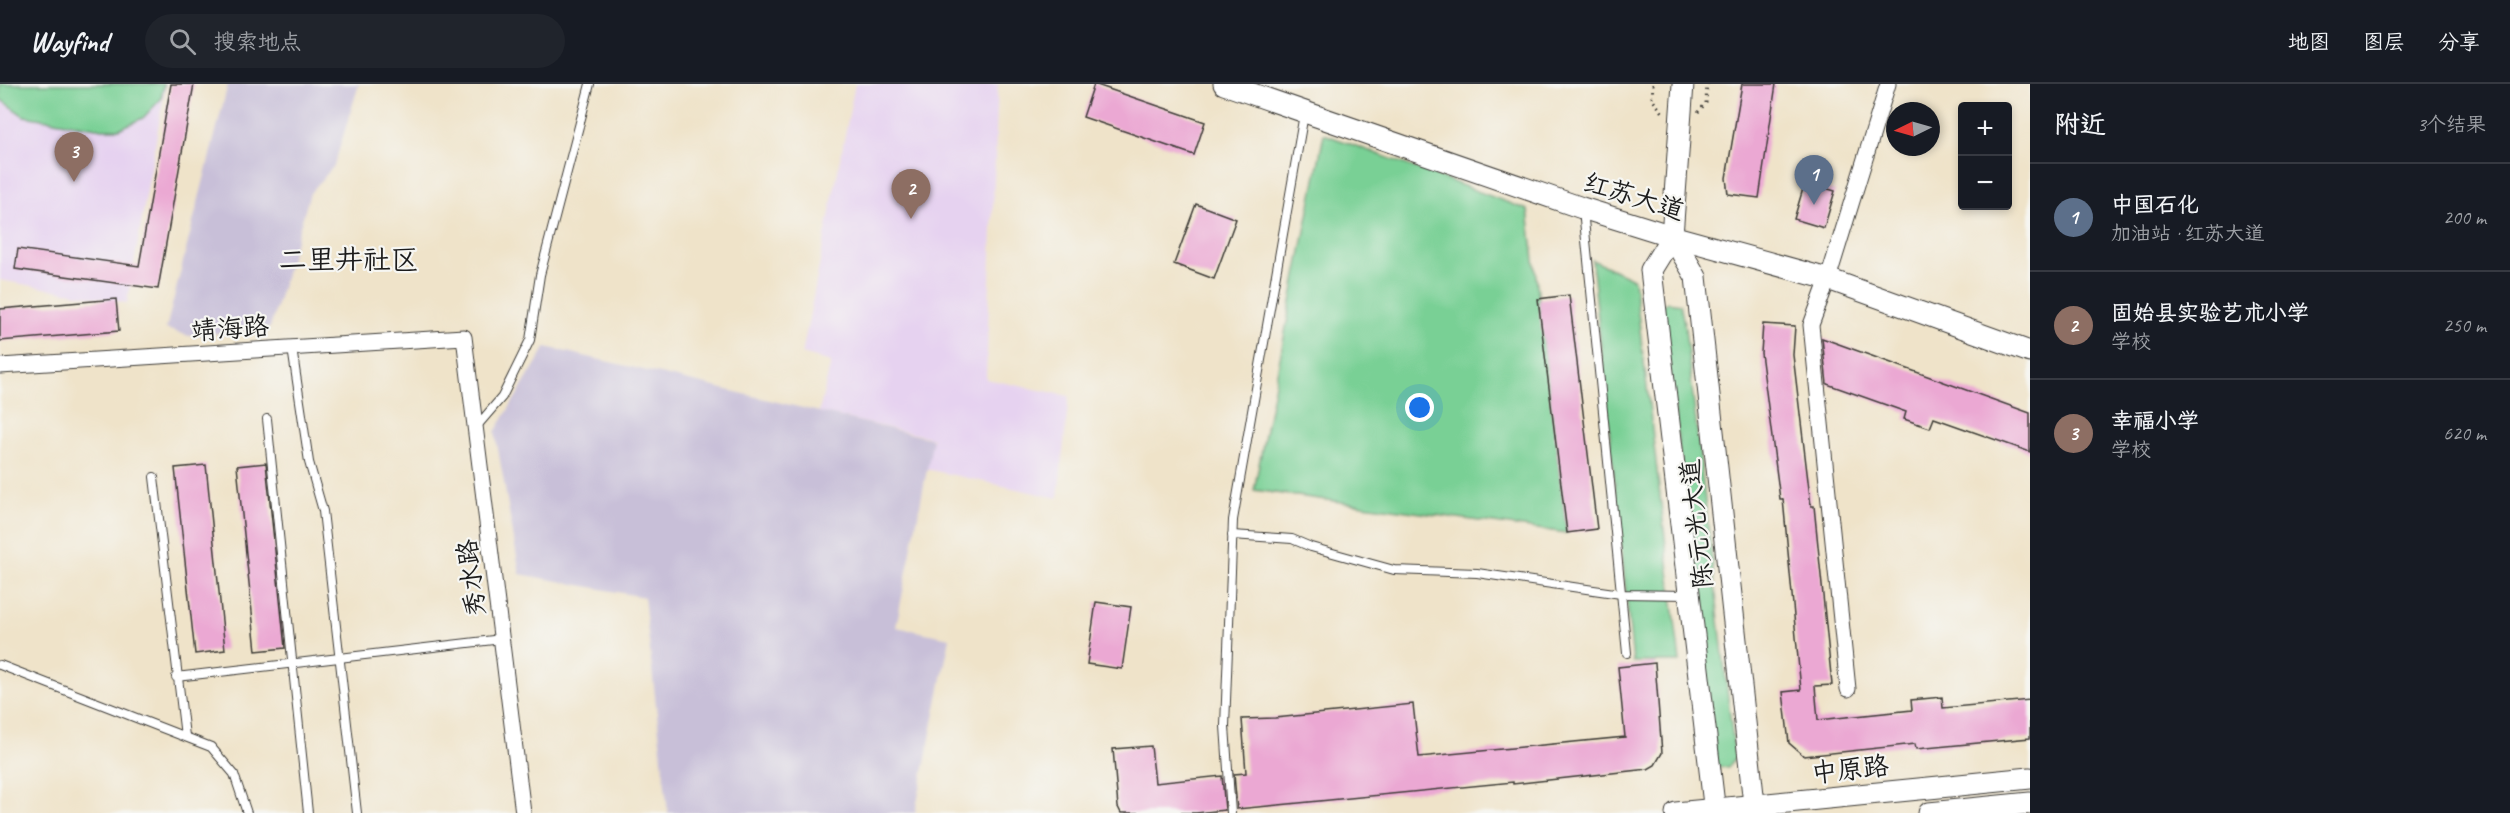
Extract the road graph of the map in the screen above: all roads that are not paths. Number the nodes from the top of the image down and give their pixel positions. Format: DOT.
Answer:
graph roads {
  1 [pos="590,84"];
  2 [pos="1224,84"];
  3 [pos="1683,84"];
  4 [pos="1888,84"];
  5 [pos="1304,113"];
  6 [pos="1582,208"];
  7 [pos="1672,236"];
  8 [pos="1828,279"];
  9 [pos="464,337"];
  10 [pos="292,348"];
  11 [pos="2030,352"];
  12 [pos="0,366"];
  13 [pos="267,419"];
  14 [pos="477,426"];
  15 [pos="154,477"];
  16 [pos="1232,535"];
  17 [pos="1621,594"];
  18 [pos="1690,595"];
  19 [pos="502,639"];
  20 [pos="1627,653"];
  21 [pos="340,658"];
  22 [pos="293,664"];
  23 [pos="0,665"];
  24 [pos="176,677"];
  25 [pos="1848,689"];
  26 [pos="185,736"];
  27 [pos="2030,778"];
  28 [pos="2030,803"];
  29 [pos="1755,810"];
  30 [pos="1715,811"];
  31 [pos="247,813"];
  32 [pos="308,813"];
  33 [pos="357,813"];
  34 [pos="523,813"];
  35 [pos="1232,813"];
  36 [pos="1676,813"];
  37 [pos="1929,813"];
  1 -- 14 [label="lane"];
  2 -- 5 [label="main road, 红苏大道"];
  3 -- 7 [label="main road, 陈元光大道"];
  4 -- 8 [label="street"];
  5 -- 6 [label="main road, 红苏大道"];
  5 -- 16 [label="lane"];
  6 -- 7 [label="main road, 红苏大道"];
  6 -- 17 [label="lane"];
  7 -- 8 [label="main road, 红苏大道"];
  7 -- 18 [label="main road, 陈元光大道"];
  7 -- 29 [label="main road, 陈元光大道"];
  8 -- 11 [label="main road, 红苏大道"];
  8 -- 25 [label="street"];
  9 -- 10 [label="street, 靖海路"];
  9 -- 14 [label="street, 秀水路"];
  10 -- 12 [label="street, 靖海路"];
  10 -- 21 [label="lane"];
  13 -- 22 [label="lane"];
  14 -- 19 [label="street, 秀水路"];
  15 -- 24 [label="lane"];
  16 -- 17 [label="lane"];
  16 -- 35 [label="lane"];
  17 -- 18 [label="lane"];
  17 -- 20 [label="lane"];
  18 -- 30 [label="main road, 陈元光大道"];
  19 -- 21 [label="lane"];
  19 -- 34 [label="street, 秀水路"];
  21 -- 22 [label="lane"];
  21 -- 33 [label="lane"];
  22 -- 24 [label="lane"];
  22 -- 32 [label="lane"];
  23 -- 26 [label="lane"];
  24 -- 26 [label="lane"];
  26 -- 31 [label="lane"];
  27 -- 29 [label="main road, 中原路"];
  28 -- 37 [label="main road"];
  29 -- 30 [label="main road, 中原路"];
  30 -- 36 [label="main road, 中原路"];
}
